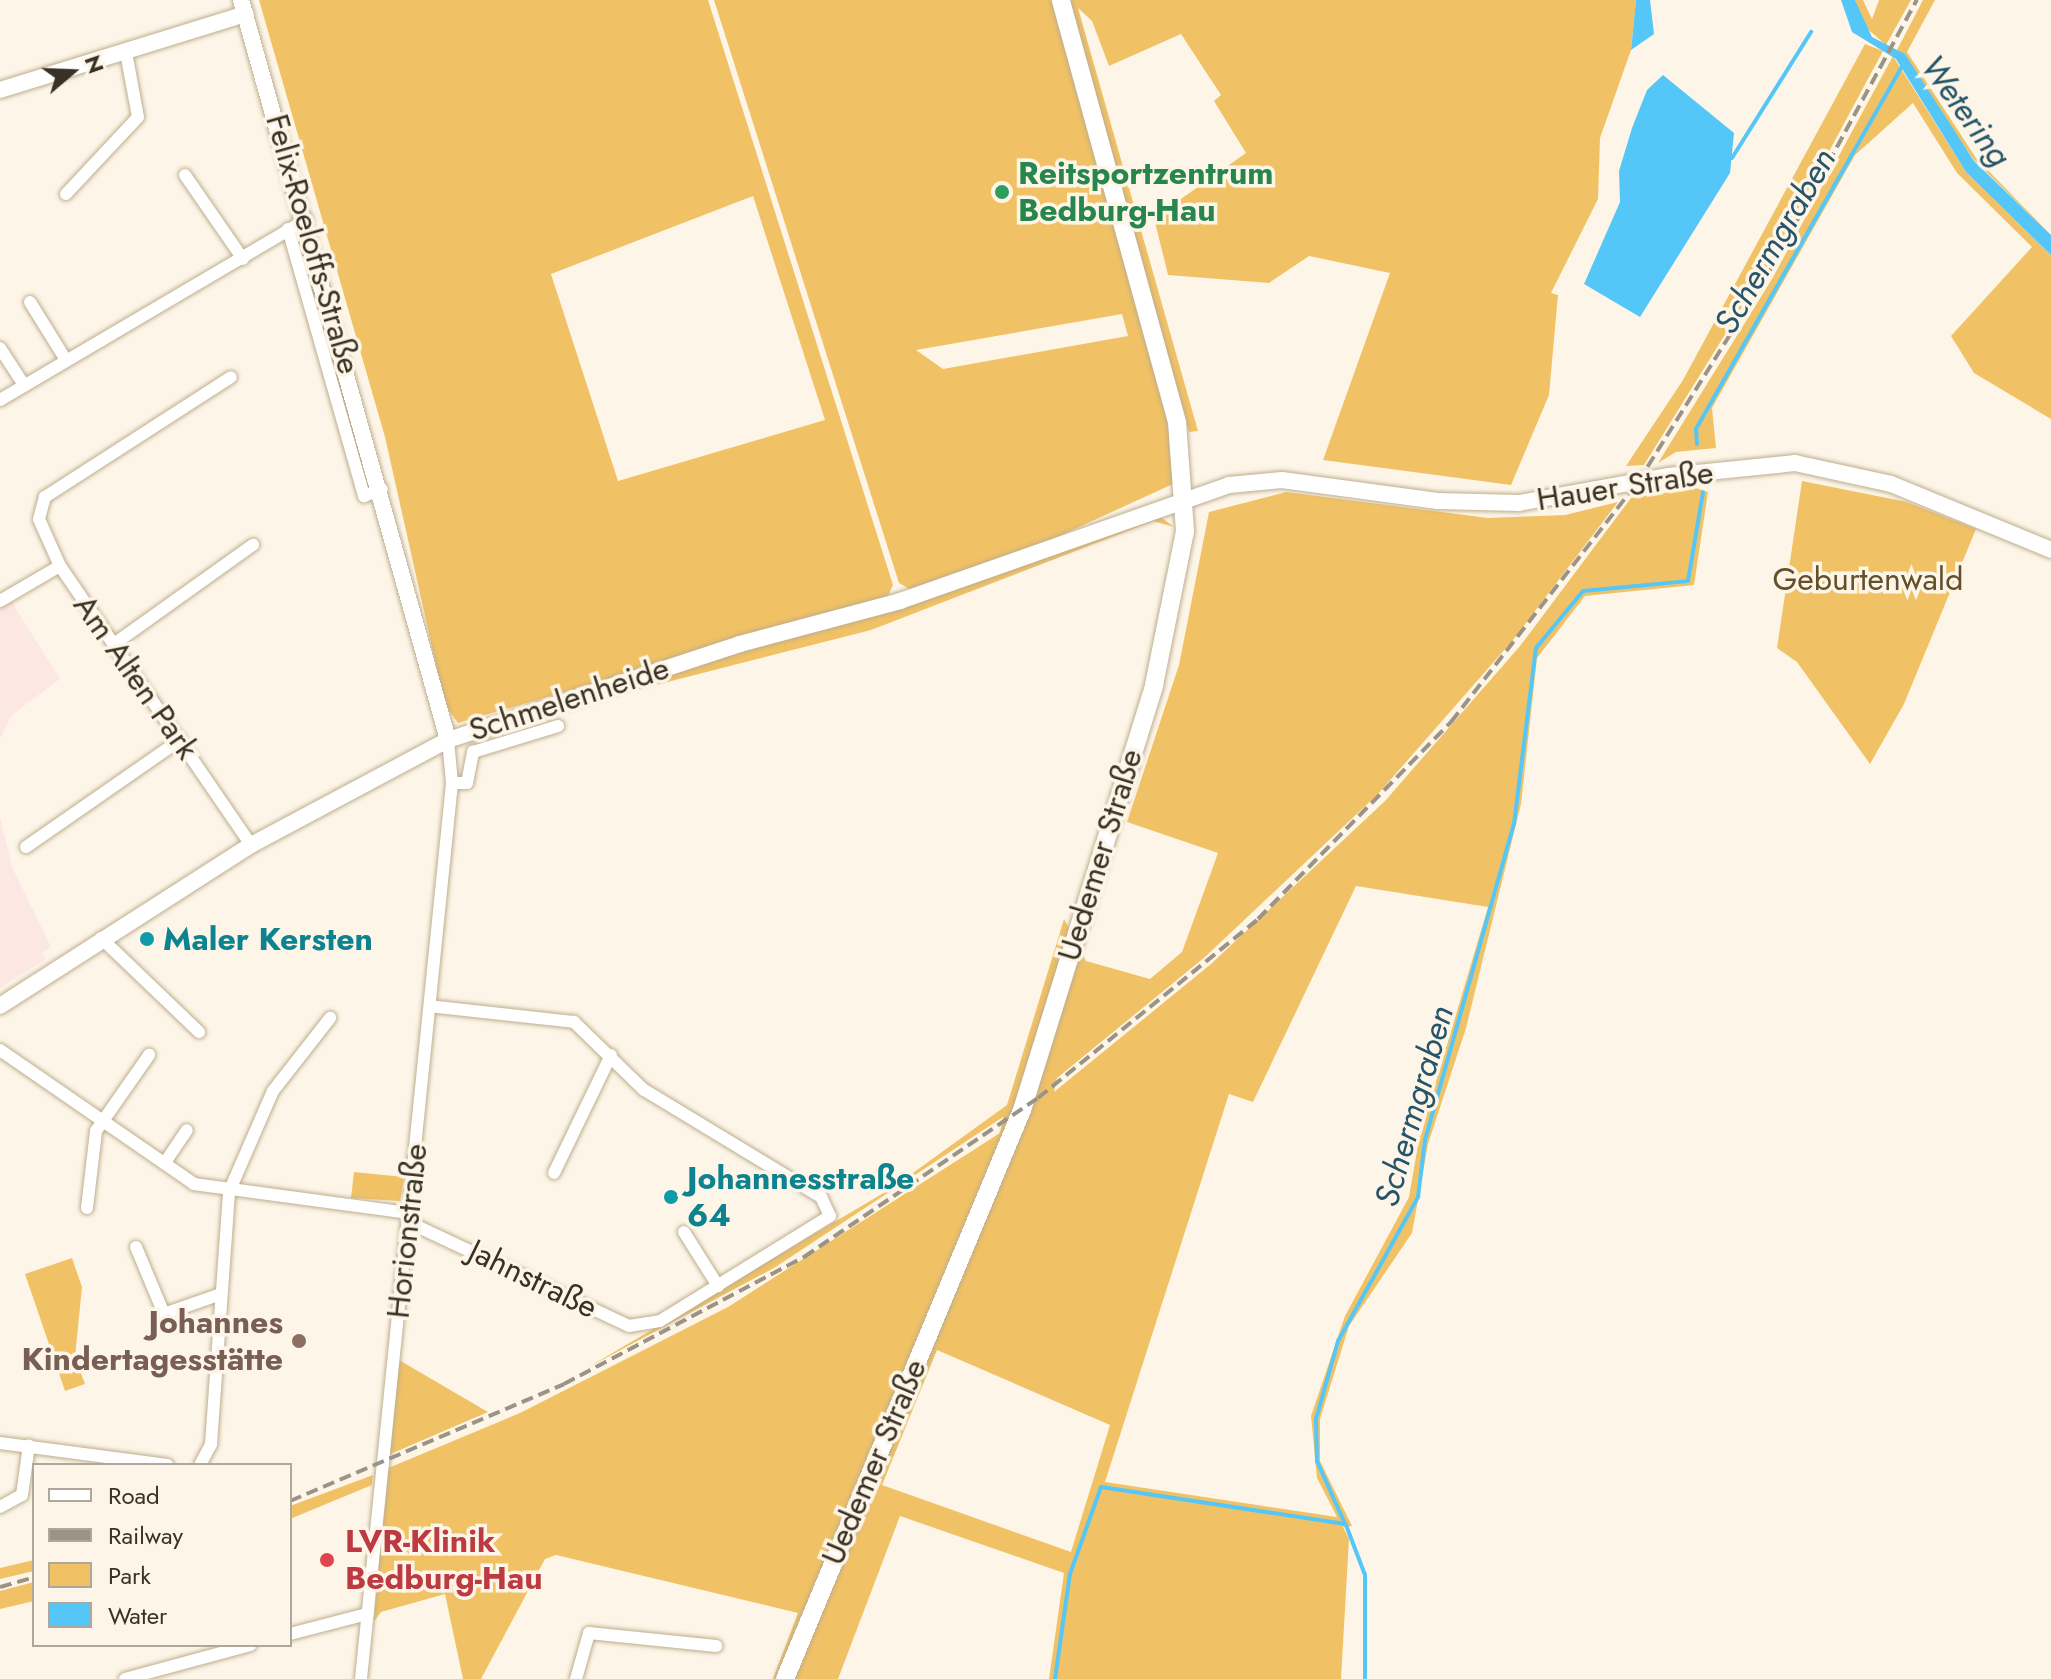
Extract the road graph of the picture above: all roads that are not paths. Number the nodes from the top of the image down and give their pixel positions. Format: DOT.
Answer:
graph roads {
  1 [pos="1061,0"];
  2 [pos="243,7"];
  3 [pos="126,52"];
  4 [pos="0,90"];
  5 [pos="185,175"];
  6 [pos="66,194"];
  7 [pos="307,219"];
  8 [pos="288,229"];
  9 [pos="243,259"];
  10 [pos="30,302"];
  11 [pos="0,348"];
  12 [pos="66,360"];
  13 [pos="231,377"];
  14 [pos="24,385"];
  15 [pos="0,400"];
  16 [pos="382,489"];
  17 [pos="1186,496"];
  18 [pos="253,545"];
  19 [pos="2051,550"];
  20 [pos="60,566"];
  21 [pos="0,601"];
  22 [pos="114,644"];
  23 [pos="558,726"];
  24 [pos="180,740"];
  25 [pos="448,740"];
  26 [pos="452,783"];
  27 [pos="251,845"];
  28 [pos="26,847"];
  29 [pos="101,938"];
  30 [pos="0,1006"];
  31 [pos="430,1006"];
  32 [pos="330,1018"];
  33 [pos="199,1032"];
  34 [pos="0,1050"];
  35 [pos="149,1055"];
  36 [pos="611,1055"];
  37 [pos="107,1120"];
  38 [pos="187,1130"];
  39 [pos="166,1161"];
  40 [pos="554,1173"];
  41 [pos="229,1192"];
  42 [pos="87,1208"];
  43 [pos="408,1218"];
  44 [pos="684,1232"];
  45 [pos="136,1247"];
  46 [pos="718,1286"];
  47 [pos="221,1294"];
  48 [pos="0,1443"];
  49 [pos="29,1445"];
  50 [pos="154,1463"];
  51 [pos="201,1463"];
  52 [pos="0,1507"];
  53 [pos="367,1614"];
  54 [pos="292,1633"];
  55 [pos="716,1646"];
  56 [pos="243,1647"];
  57 [pos="125,1679"];
  58 [pos="361,1679"];
  59 [pos="576,1679"];
  60 [pos="785,1679"];
  1 -- 17 [label="main road, Uedemer Straße"];
  2 -- 3 [label="street"];
  2 -- 7 [label="street, Felix-Roeloffs-Straße"];
  3 -- 4 [label="street"];
  3 -- 6 [label="street"];
  5 -- 9 [label="street"];
  7 -- 8 [label="street"];
  7 -- 16 [label="street, Felix-Roeloffs-Straße"];
  8 -- 9 [label="street"];
  8 -- 16 [label="street, Felix-Roeloffs-Straße"];
  9 -- 12 [label="street"];
  10 -- 12 [label="street"];
  11 -- 14 [label="street"];
  12 -- 14 [label="street"];
  13 -- 20 [label="street"];
  14 -- 15 [label="street"];
  16 -- 25 [label="street, Felix-Roeloffs-Straße"];
  17 -- 19 [label="street, Hauer Straße"];
  17 -- 25 [label="street, Schmelenheide"];
  17 -- 60 [label="main road, Uedemer Straße"];
  18 -- 22 [label="street"];
  20 -- 21 [label="street, Am Alten Park"];
  20 -- 22 [label="street, Am Alten Park"];
  22 -- 24 [label="street, Am Alten Park"];
  23 -- 26 [label="street"];
  24 -- 27 [label="street, Am Alten Park"];
  24 -- 28 [label="street"];
  25 -- 26 [label="street, Horionstraße"];
  25 -- 27 [label="street, Schmelenheide"];
  26 -- 31 [label="street, Horionstraße"];
  27 -- 29 [label="street, Schmelenheide"];
  29 -- 30 [label="street, Schmelenheide"];
  29 -- 33 [label="street"];
  31 -- 36 [label="street"];
  31 -- 43 [label="street, Horionstraße"];
  32 -- 41 [label="street"];
  34 -- 37 [label="street, Jahnstraße"];
  35 -- 37 [label="street"];
  36 -- 40 [label="street"];
  36 -- 46 [label="street"];
  37 -- 39 [label="street, Jahnstraße"];
  37 -- 42 [label="street"];
  38 -- 39 [label="street"];
  39 -- 41 [label="street, Jahnstraße"];
  41 -- 43 [label="street, Jahnstraße"];
  41 -- 47 [label="street"];
  43 -- 46 [label="street, Jahnstraße"];
  43 -- 53 [label="street, Horionstraße"];
  44 -- 46 [label="street"];
  45 -- 47 [label="street"];
  47 -- 51 [label="street"];
  48 -- 49 [label="street"];
  49 -- 50 [label="street"];
  49 -- 52 [label="street"];
  53 -- 54 [label="street"];
  53 -- 58 [label="street, Horionstraße"];
  55 -- 59 [label="street"];
  56 -- 57 [label="street"];
}
